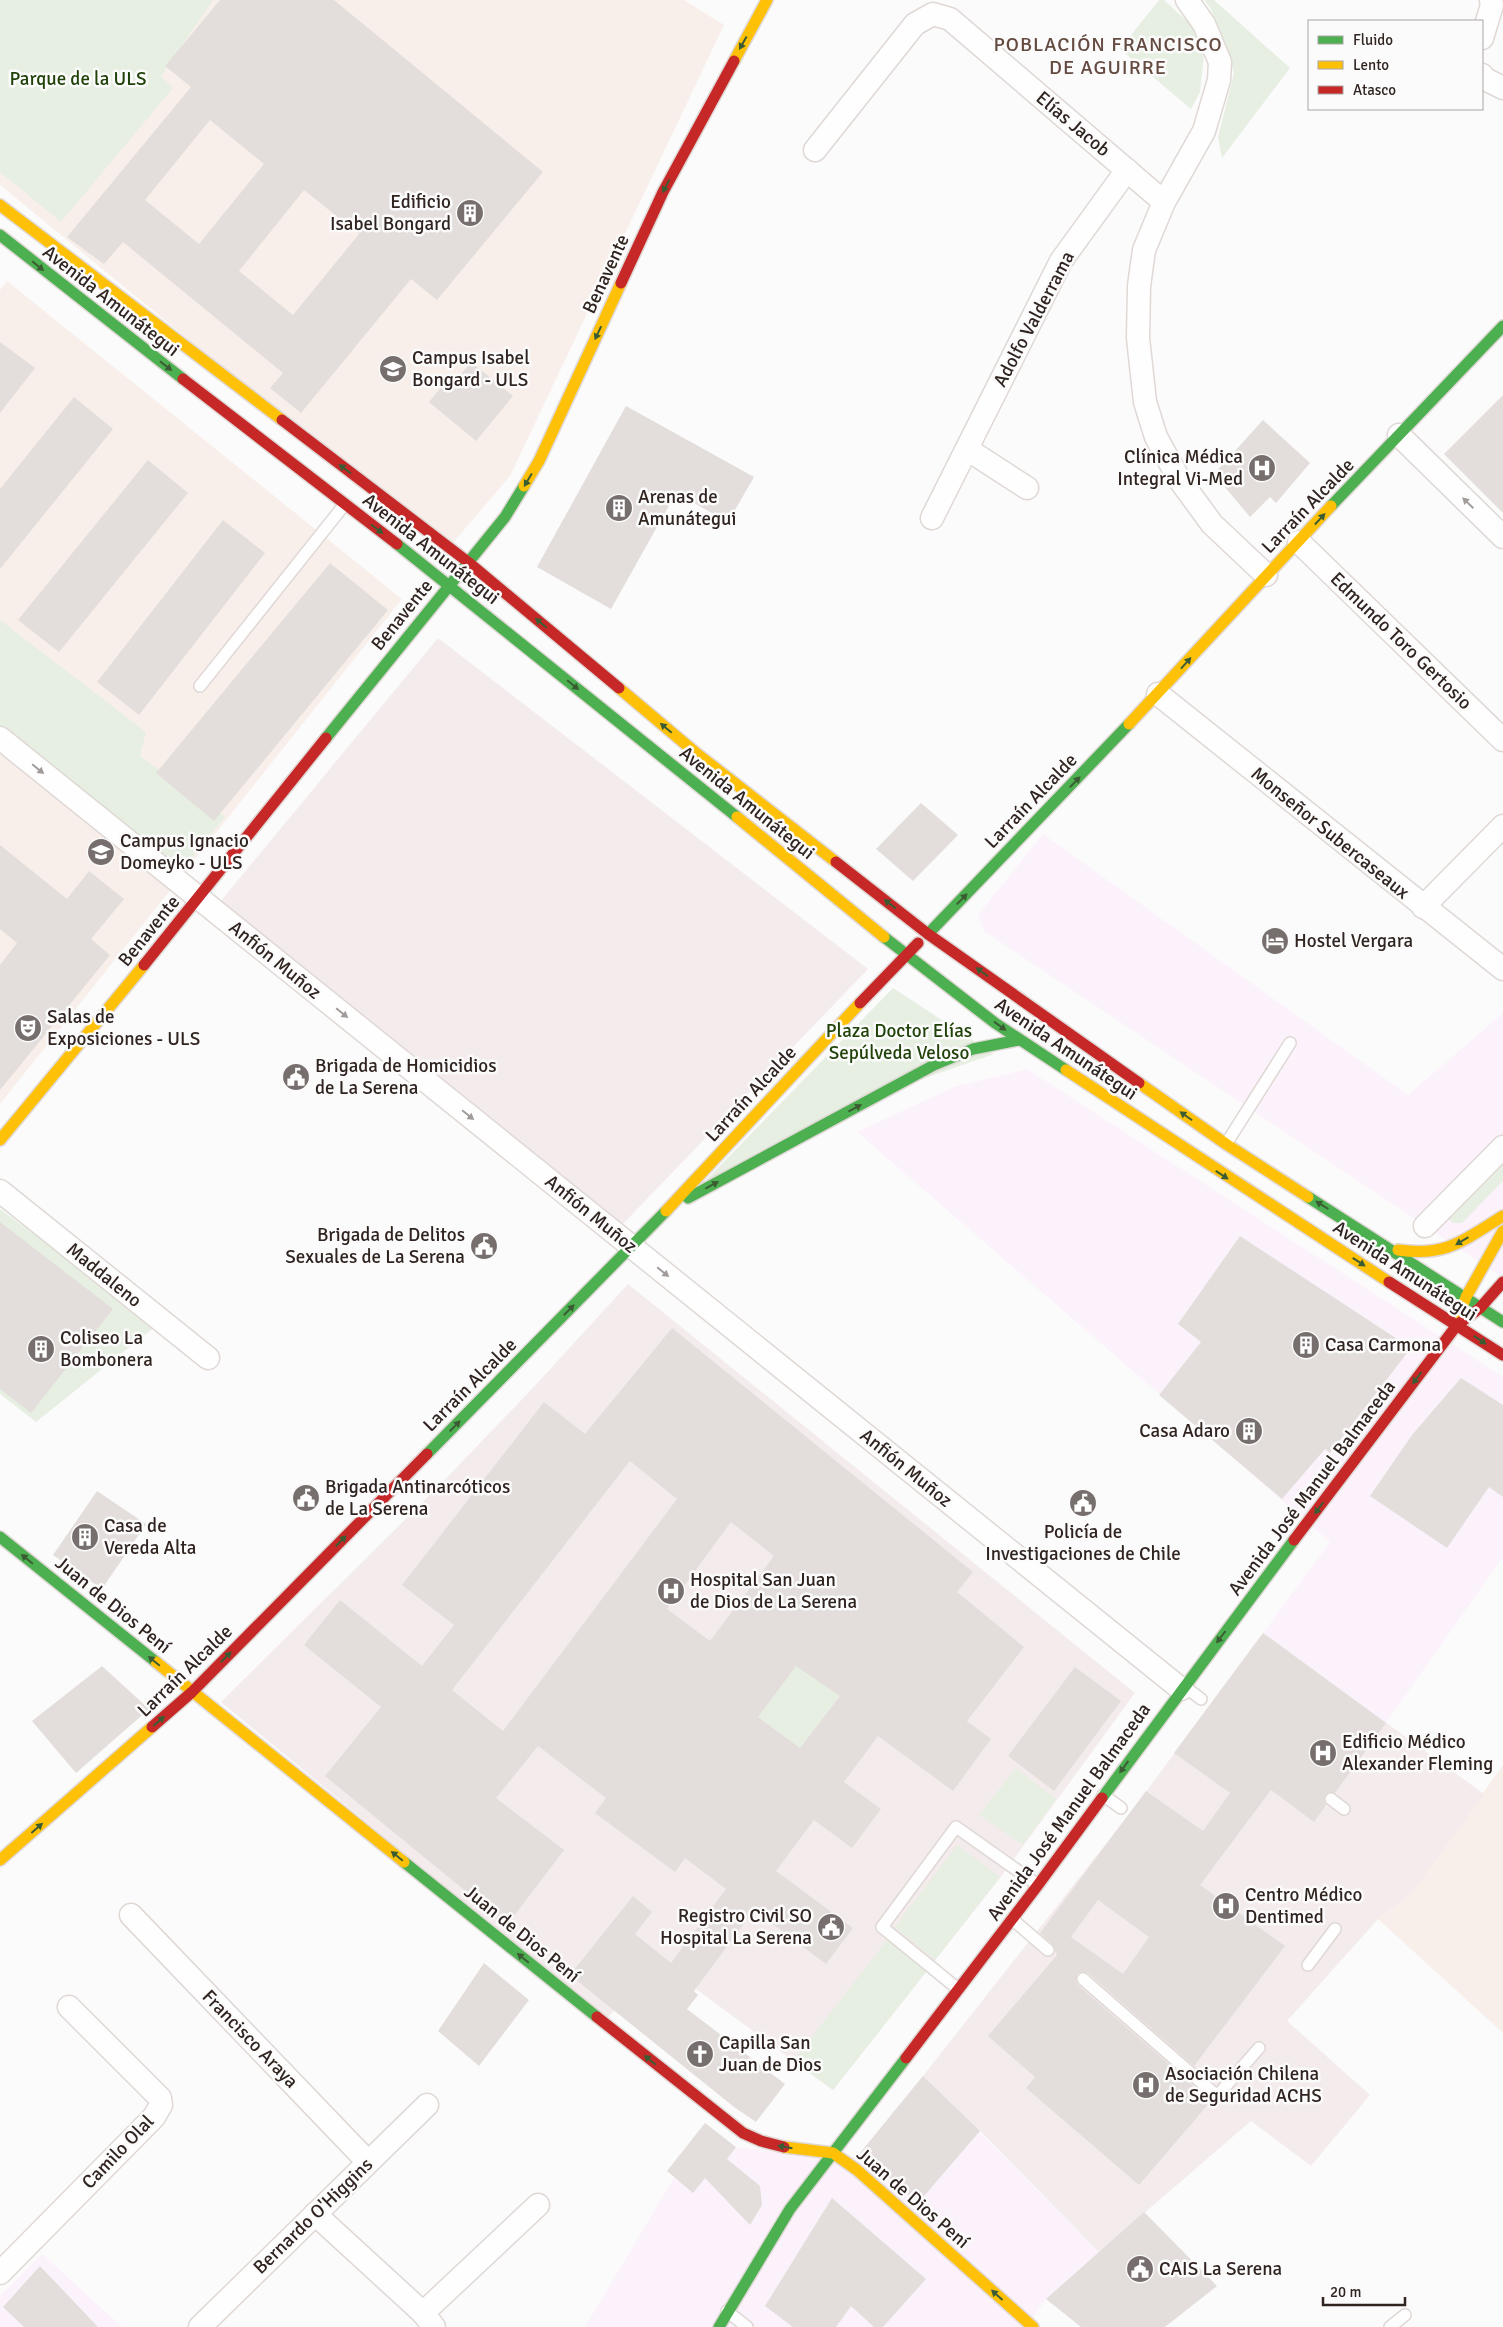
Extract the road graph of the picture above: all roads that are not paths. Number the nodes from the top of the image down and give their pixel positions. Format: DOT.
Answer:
graph roads {
  1 [pos="767,0"];
  2 [pos="1188,0"];
  3 [pos="1492,0"];
  4 [pos="1483,35"];
  5 [pos="1483,76"];
  6 [pos="1503,88"];
  7 [pos="815,150"];
  8 [pos="1127,170"];
  9 [pos="1164,202"];
  10 [pos="0,205"];
  11 [pos="22,222"];
  12 [pos="2,242"];
  13 [pos="1503,326"];
  14 [pos="1399,435"];
  15 [pos="967,449"];
  16 [pos="1026,488"];
  17 [pos="345,504"];
  18 [pos="932,518"];
  19 [pos="1503,537"];
  20 [pos="1299,542"];
  21 [pos="468,562"];
  22 [pos="1266,574"];
  23 [pos="449,584"];
  24 [pos="200,686"];
  25 [pos="1158,694"];
  26 [pos="0,738"];
  27 [pos="1503,740"];
  28 [pos="1503,826"];
  29 [pos="199,898"];
  30 [pos="1423,907"];
  31 [pos="928,934"];
  32 [pos="905,954"];
  33 [pos="1503,969"];
  34 [pos="1019,1040"];
  35 [pos="1290,1043"];
  36 [pos="0,1140"];
  37 [pos="1226,1144"];
  38 [pos="1503,1147"];
  39 [pos="0,1191"];
  40 [pos="669,1208"];
  41 [pos="1503,1216"];
  42 [pos="1425,1226"];
  43 [pos="1503,1231"];
  44 [pos="632,1247"];
  45 [pos="1392,1249"];
  46 [pos="1503,1282"];
  47 [pos="1466,1297"];
  48 [pos="1480,1308"];
  49 [pos="1503,1322"];
  50 [pos="1457,1325"];
  51 [pos="1503,1355"];
  52 [pos="208,1358"];
  53 [pos="0,1538"];
  54 [pos="192,1692"];
  55 [pos="1189,1692"];
  56 [pos="1103,1795"];
  57 [pos="1331,1799"];
  58 [pos="1120,1808"];
  59 [pos="1344,1809"];
  60 [pos="0,1860"];
  61 [pos="1038,1885"];
  62 [pos="131,1915"];
  63 [pos="1012,1919"];
  64 [pos="1335,1929"];
  65 [pos="1048,1950"];
  66 [pos="1308,1965"];
  67 [pos="1083,1979"];
  68 [pos="958,1989"];
  69 [pos="69,2007"];
  70 [pos="1259,2048"];
  71 [pos="427,2105"];
  72 [pos="833,2153"];
  73 [pos="368,2162"];
  74 [pos="538,2205"];
  75 [pos="316,2214"];
  76 [pos="0,2273"];
  77 [pos="727,2311"];
  78 [pos="1405,2315"];
  79 [pos="429,2320"];
  80 [pos="200,2327"];
  81 [pos="720,2327"];
  82 [pos="747,2327"];
  83 [pos="1034,2327"];
  84 [pos="1390,2327"];
  1 -- 21 [label="main road, Benavente, one-way"];
  2 -- 9 [label="street"];
  3 -- 4 [label="street"];
  5 -- 6 [label="street"];
  7 -- 8 [label="street, Elías Jacob"];
  8 -- 9 [label="street, Elías Jacob"];
  8 -- 15 [label="street, Adolfo Valderrama"];
  9 -- 22 [label="street"];
  10 -- 11 [label="main road, Avenida Amunátegui"];
  11 -- 12 [label="main road"];
  21 -- 11 [label="main road, Avenida Amunátegui, one-way"];
  12 -- 17 [label="main road, Avenida Amunátegui, one-way"];
  13 -- 14 [label="main road, Larraín Alcalde"];
  19 -- 14 [label="street, one-way"];
  20 -- 14 [label="main road, Larraín Alcalde, one-way"];
  15 -- 16 [label="street"];
  15 -- 18 [label="street, Adolfo Valderrama"];
  17 -- 23 [label="main road, Avenida Amunátegui, one-way"];
  17 -- 24 [label="lane"];
  20 -- 22 [label="main road, Larraín Alcalde"];
  20 -- 27 [label="street, Edmundo Toro Gertosio"];
  21 -- 23 [label="main road, Benavente"];
  31 -- 21 [label="main road, Avenida Amunátegui, one-way"];
  25 -- 22 [label="main road, Larraín Alcalde, one-way"];
  23 -- 29 [label="main road, Benavente"];
  23 -- 32 [label="main road, Avenida Amunátegui, one-way"];
  25 -- 30 [label="street, Monseñor Subercaseaux"];
  31 -- 25 [label="main road, Larraín Alcalde, one-way"];
  26 -- 29 [label="street, Anfión Muñoz, one-way"];
  28 -- 30 [label="street"];
  29 -- 36 [label="main road, Benavente"];
  29 -- 44 [label="street, Anfión Muñoz, one-way"];
  30 -- 33 [label="street, Monseñor Subercaseaux"];
  31 -- 32 [label="main road, Larraín Alcalde"];
  37 -- 31 [label="main road, Avenida Amunátegui, one-way"];
  32 -- 34 [label="main road, Avenida Amunátegui, one-way"];
  32 -- 40 [label="main road, Larraín Alcalde"];
  40 -- 34 [label="main road, one-way"];
  34 -- 50 [label="main road, Avenida Amunátegui, one-way"];
  35 -- 37 [label="lane"];
  45 -- 37 [label="main road, Avenida Amunátegui, one-way"];
  38 -- 42 [label="street"];
  39 -- 52 [label="street, Maddaleno"];
  40 -- 44 [label="main road, Larraín Alcalde"];
  41 -- 45 [label="main road, one-way"];
  43 -- 47 [label="main road, Avenida José Manuel Balmaceda"];
  54 -- 44 [label="main road, Larraín Alcalde, one-way"];
  44 -- 55 [label="street, Anfión Muñoz, one-way"];
  45 -- 47 [label="main road, Avenida Amunátegui"];
  46 -- 48 [label="main road, Avenida José Manuel Balmaceda"];
  47 -- 48 [label="main road, Avenida Amunátegui"];
  47 -- 50 [label="main road, Avenida José Manuel Balmaceda"];
  48 -- 49 [label="main road, Avenida Amunátegui"];
  48 -- 50 [label="main road, Avenida José Manuel Balmaceda"];
  50 -- 51 [label="main road, Avenida Amunátegui, one-way"];
  50 -- 55 [label="main road, Avenida José Manuel Balmaceda, one-way"];
  54 -- 53 [label="main road, Juan de Dios Pení, one-way"];
  60 -- 54 [label="main road, Larraín Alcalde, one-way"];
  72 -- 54 [label="main road, Juan de Dios Pení, one-way"];
  55 -- 56 [label="main road, Avenida José Manuel Balmaceda, one-way"];
  56 -- 58 [label="lane"];
  56 -- 61 [label="main road, Avenida José Manuel Balmaceda"];
  57 -- 59 [label="lane"];
  61 -- 63 [label="main road, Avenida José Manuel Balmaceda"];
  61 -- 68 [label="lane"];
  62 -- 73 [label="street, Francisco Araya"];
  63 -- 65 [label="lane"];
  63 -- 68 [label="main road, Avenida José Manuel Balmaceda"];
  64 -- 66 [label="lane"];
  67 -- 70 [label="lane"];
  68 -- 72 [label="main road, Avenida José Manuel Balmaceda"];
  69 -- 76 [label="street, Camilo Olal"];
  71 -- 73 [label="street, Bernardo O'Higgins"];
  72 -- 77 [label="main road, Avenida José Manuel Balmaceda"];
  83 -- 72 [label="main road, Juan de Dios Pení, one-way"];
  73 -- 75 [label="street, Bernardo O'Higgins"];
  74 -- 79 [label="street"];
  75 -- 79 [label="street"];
  75 -- 80 [label="street, Bernardo O'Higgins"];
  77 -- 81 [label="main road, Avenida José Manuel Balmaceda"];
  77 -- 82 [label="lane"];
  78 -- 84 [label="lane"];
}
